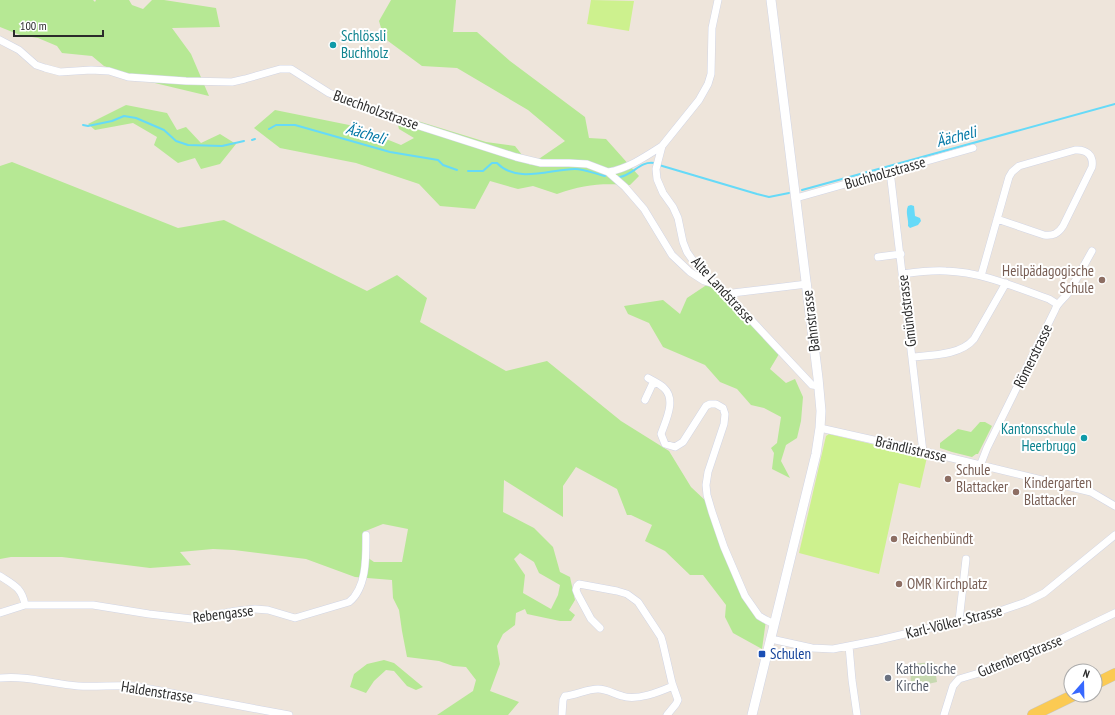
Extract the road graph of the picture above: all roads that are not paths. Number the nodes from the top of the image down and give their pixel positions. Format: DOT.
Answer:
graph roads {
  1 [pos="718,0"];
  2 [pos="771,0"];
  3 [pos="0,40"];
  4 [pos="662,146"];
  5 [pos="973,148"];
  6 [pos="890,171"];
  7 [pos="608,172"];
  8 [pos="796,198"];
  9 [pos="997,219"];
  10 [pos="1092,251"];
  11 [pos="901,254"];
  12 [pos="878,258"];
  13 [pos="903,274"];
  14 [pos="981,276"];
  15 [pos="1006,283"];
  16 [pos="714,284"];
  17 [pos="807,284"];
  18 [pos="724,294"];
  19 [pos="1057,304"];
  20 [pos="913,357"];
  21 [pos="648,378"];
  22 [pos="656,383"];
  23 [pos="818,386"];
  24 [pos="645,400"];
  25 [pos="820,428"];
  26 [pos="923,452"];
  27 [pos="980,466"];
  28 [pos="1115,506"];
  29 [pos="366,535"];
  30 [pos="1115,535"];
  31 [pos="966,559"];
  32 [pos="0,576"];
  33 [pos="24,605"];
  34 [pos="0,613"];
  35 [pos="1115,613"];
  36 [pos="959,621"];
  37 [pos="774,624"];
  38 [pos="600,628"];
  39 [pos="771,639"];
  40 [pos="850,646"];
  41 [pos="1115,674"];
  42 [pos="0,678"];
  43 [pos="1103,680"];
  44 [pos="673,686"];
  45 [pos="1063,702"];
  46 [pos="1047,712"];
  47 [pos="289,715"];
  48 [pos="562,715"];
  49 [pos="667,715"];
  50 [pos="752,715"];
  51 [pos="857,715"];
  52 [pos="944,715"];
  53 [pos="1033,715"];
  1 -- 4 [label="street, Alte Landstrasse"];
  2 -- 8 [label="main road, Bahnstrasse"];
  3 -- 7 [label="street, Buechholzstrasse"];
  4 -- 7 [label="street"];
  4 -- 16 [label="street, Alte Landstrasse"];
  5 -- 6 [label="street, Buchholzstrasse"];
  6 -- 8 [label="street, Buchholzstrasse"];
  6 -- 11 [label="street, Gmündstrasse"];
  7 -- 16 [label="street, Buechholzstrasse"];
  8 -- 17 [label="main road, Bahnstrasse"];
  9 -- 9 [label="street"];
  9 -- 14 [label="street"];
  10 -- 19 [label="street, Römerstrasse"];
  11 -- 12 [label="street"];
  11 -- 13 [label="street, Gmündstrasse"];
  13 -- 14 [label="street"];
  13 -- 20 [label="street, Gmündstrasse"];
  14 -- 15 [label="street"];
  15 -- 19 [label="street"];
  15 -- 20 [label="street"];
  16 -- 18 [label="street, Alte Landstrasse"];
  17 -- 18 [label="street"];
  17 -- 23 [label="main road, Bahnstrasse"];
  18 -- 23 [label="street, Alte Landstrasse"];
  19 -- 27 [label="street, Römerstrasse"];
  20 -- 26 [label="street, Gmündstrasse"];
  21 -- 22 [label="street"];
  22 -- 24 [label="street"];
  22 -- 37 [label="street"];
  23 -- 25 [label="main road, Bahnstrasse"];
  25 -- 26 [label="street, Brändlistrasse"];
  25 -- 37 [label="main road, Bahnstrasse"];
  26 -- 27 [label="street, Brändlistrasse"];
  27 -- 28 [label="street, Brändlistrasse"];
  29 -- 33 [label="street, Rebengasse"];
  30 -- 36 [label="street, Karl-Völker-Strasse"];
  31 -- 36 [label="street"];
  32 -- 33 [label="street"];
  33 -- 34 [label="street, Rebengasse"];
  35 -- 52 [label="street, Gutenbergstrasse"];
  36 -- 40 [label="street, Karl-Völker-Strasse"];
  37 -- 39 [label="main road, Bahnstrasse"];
  38 -- 44 [label="street"];
  39 -- 40 [label="street, Karl-Völker-Strasse"];
  39 -- 50 [label="main road, Bahnstrasse"];
  40 -- 51 [label="street"];
  41 -- 43 [label="main road"];
  42 -- 47 [label="street, Haldenstrasse"];
  44 -- 48 [label="street"];
  44 -- 49 [label="street"];
  45 -- 46 [label="main road"];
  46 -- 53 [label="main road"];
}
